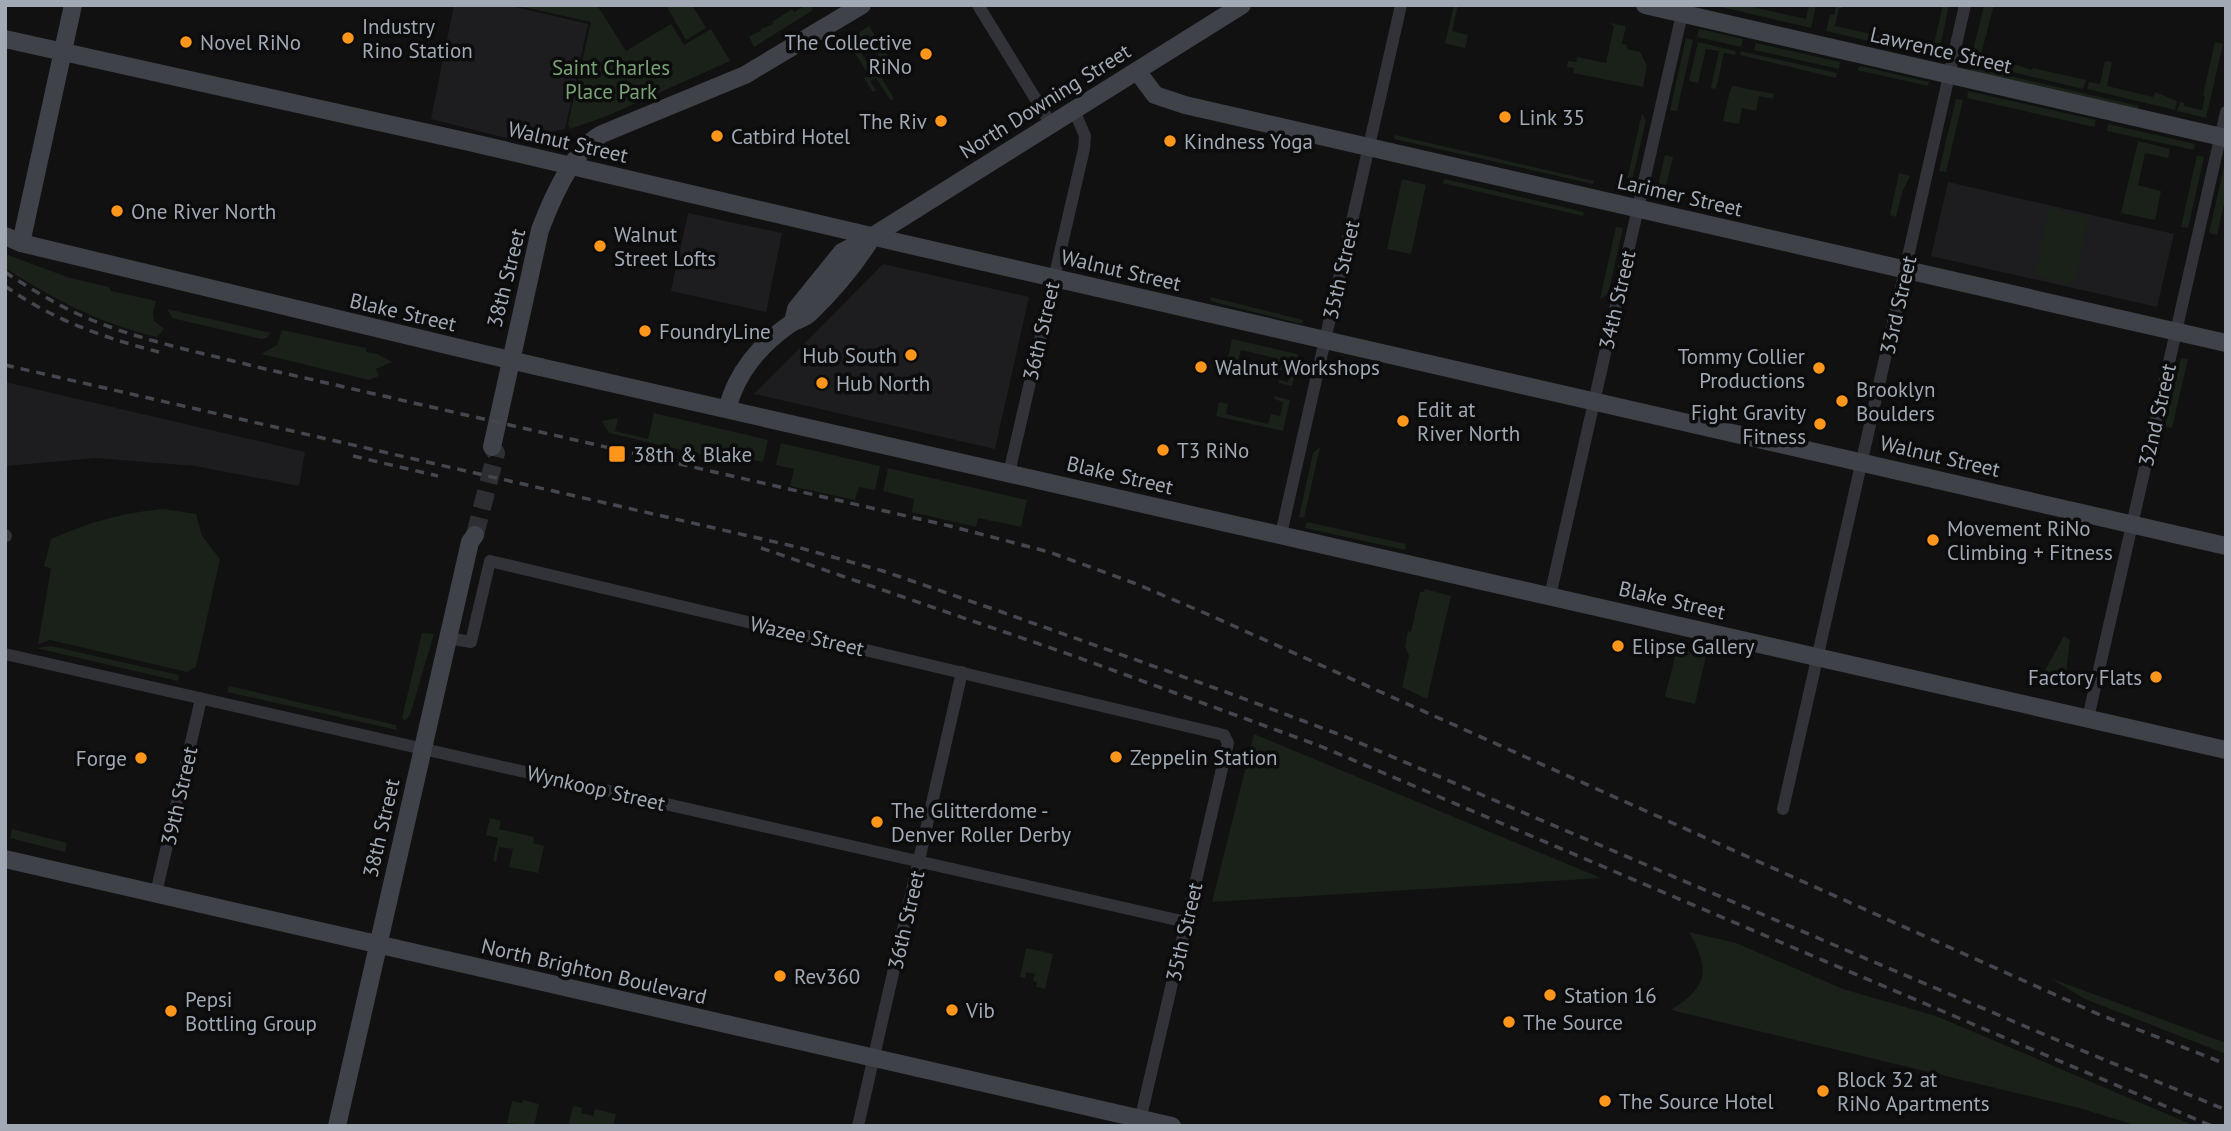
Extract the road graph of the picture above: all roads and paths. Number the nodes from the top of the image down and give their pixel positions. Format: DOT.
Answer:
graph roads {
  1 [pos="73,5"];
  2 [pos="862,5"];
  3 [pos="978,5"];
  4 [pos="1242,5"];
  5 [pos="1401,5"];
  6 [pos="1646,5"];
  7 [pos="1965,5"];
  8 [pos="1683,9"];
  9 [pos="5,39"];
  10 [pos="63,51"];
  11 [pos="1137,71"];
  12 [pos="1950,75"];
  13 [pos="1074,110"];
  14 [pos="2226,112"];
  15 [pos="1051,124"];
  16 [pos="2223,138"];
  17 [pos="1369,148"];
  18 [pos="572,167"];
  19 [pos="1637,208"];
  20 [pos="873,236"];
  21 [pos="13,240"];
  22 [pos="1906,269"];
  23 [pos="1053,278"];
  24 [pos="2176,331"];
  25 [pos="1325,340"];
  26 [pos="2226,343"];
  27 [pos="1594,401"];
  28 [pos="727,409"];
  29 [pos="492,447"];
  30 [pos="1862,462"];
  31 [pos="1009,473"];
  32 [pos="2132,524"];
  33 [pos="1281,534"];
  34 [pos="471,537"];
  35 [pos="2226,546"];
  36 [pos="1550,596"];
  37 [pos="449,638"];
  38 [pos="5,654"];
  39 [pos="1819,657"];
  40 [pos="962,673"];
  41 [pos="201,699"];
  42 [pos="2088,718"];
  43 [pos="1226,737"];
  44 [pos="422,749"];
  45 [pos="2226,750"];
  46 [pos="1783,809"];
  47 [pos="5,859"];
  48 [pos="919,861"];
  49 [pos="156,893"];
  50 [pos="1186,922"];
  51 [pos="376,945"];
  52 [pos="874,1057"];
  53 [pos="1140,1122"];
  54 [pos="337,1126"];
  55 [pos="858,1126"];
  56 [pos="1172,1126"];
  1 -- 10 [label="street"];
  2 -- 18 [label="street, 38th Street"];
  3 -- 15 [label="street"];
  4 -- 11 [label="street, North Downing Street"];
  5 -- 17 [label="street, 35th Street"];
  6 -- 8 [label="street, Lawrence Street"];
  7 -- 12 [label="street, 33rd Street"];
  8 -- 12 [label="street, Lawrence Street"];
  8 -- 19 [label="street, 34th Street"];
  9 -- 10 [label="street, Walnut Street"];
  10 -- 18 [label="street, Walnut Street"];
  10 -- 21 [label="street"];
  11 -- 13 [label="street, North Downing Street"];
  11 -- 17 [label="street, Larimer Street"];
  12 -- 16 [label="street, Lawrence Street"];
  12 -- 22 [label="street, 33rd Street"];
  13 -- 15 [label="street, North Downing Street"];
  13 -- 23 [label="street, 36th Street"];
  14 -- 16 [label="street, 32nd Street"];
  15 -- 20 [label="street, North Downing Street"];
  16 -- 24 [label="street, 32nd Street"];
  17 -- 19 [label="street, Larimer Street"];
  17 -- 25 [label="street, 35th Street"];
  18 -- 20 [label="street, Walnut Street"];
  18 -- 29 [label="street, 38th Street"];
  19 -- 22 [label="street, Larimer Street"];
  19 -- 27 [label="street, 34th Street"];
  20 -- 23 [label="street, Walnut Street"];
  20 -- 28 [label="street, North Downing Street"];
  21 -- 28 [label="street, Blake Street, bridge"];
  22 -- 24 [label="street, Larimer Street"];
  22 -- 30 [label="street, 33rd Street"];
  23 -- 25 [label="street, Walnut Street"];
  23 -- 31 [label="street, 36th Street"];
  24 -- 26 [label="street, Larimer Street"];
  24 -- 32 [label="street, 32nd Street"];
  25 -- 27 [label="street, Walnut Street"];
  25 -- 33 [label="street, 35th Street"];
  27 -- 30 [label="street, Walnut Street"];
  27 -- 36 [label="street, 34th Street"];
  28 -- 31 [label="street, Blake Street"];
  30 -- 32 [label="street, Walnut Street"];
  30 -- 39 [label="street, 33rd Street"];
  31 -- 33 [label="street, Blake Street"];
  32 -- 35 [label="street, Walnut Street"];
  32 -- 42 [label="street, 32nd Street"];
  33 -- 36 [label="street, Blake Street"];
  34 -- 37 [label="street, 38th Street"];
  36 -- 39 [label="street, Blake Street"];
  37 -- 40 [label="street, Wazee Street"];
  37 -- 44 [label="street, 38th Street"];
  38 -- 41 [label="street, Wynkoop Street"];
  39 -- 42 [label="street, Blake Street"];
  39 -- 46 [label="street, 33rd Street"];
  40 -- 43 [label="street, Wazee Street"];
  40 -- 48 [label="street, 36th Street"];
  41 -- 44 [label="street, Wynkoop Street"];
  41 -- 49 [label="street, 39th Street"];
  42 -- 45 [label="street, Blake Street"];
  43 -- 50 [label="street, 35th Street"];
  44 -- 48 [label="street, Wynkoop Street"];
  44 -- 51 [label="street, 38th Street"];
  47 -- 49 [label="street, North Brighton Boulevard"];
  48 -- 50 [label="street, Wynkoop Street"];
  48 -- 52 [label="street, 36th Street"];
  49 -- 51 [label="street, North Brighton Boulevard"];
  50 -- 53 [label="street, 35th Street"];
  51 -- 52 [label="street, North Brighton Boulevard"];
  51 -- 54 [label="street, 38th Street"];
  52 -- 53 [label="street, North Brighton Boulevard"];
  52 -- 55 [label="street, 36th Street"];
  53 -- 56 [label="street, North Brighton Boulevard"];
}
